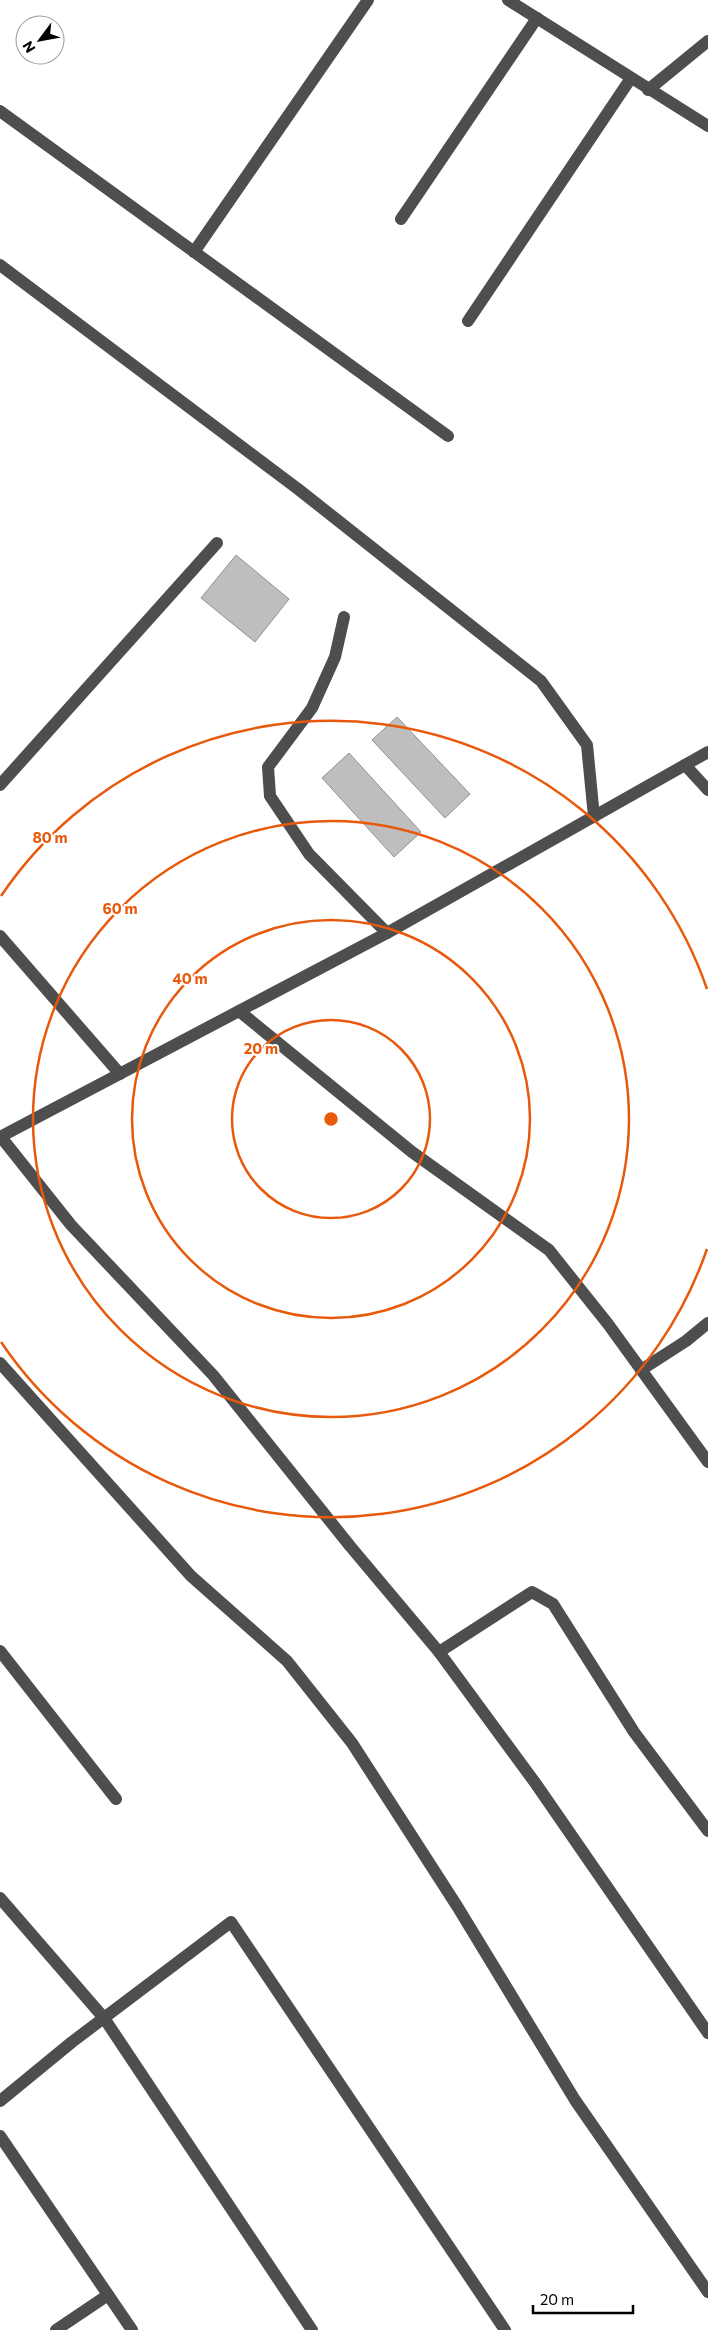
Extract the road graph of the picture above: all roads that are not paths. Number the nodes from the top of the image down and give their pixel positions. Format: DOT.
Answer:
graph roads {
  1 [pos="368,0"];
  2 [pos="508,0"];
  3 [pos="537,18"];
  4 [pos="708,40"];
  5 [pos="631,78"];
  6 [pos="648,90"];
  7 [pos="0,111"];
  8 [pos="708,126"];
  9 [pos="401,219"];
  10 [pos="194,252"];
  11 [pos="0,265"];
  12 [pos="468,321"];
  13 [pos="448,436"];
  14 [pos="217,543"];
  15 [pos="344,617"];
  16 [pos="708,752"];
  17 [pos="684,766"];
  18 [pos="0,785"];
  19 [pos="708,790"];
  20 [pos="594,817"];
  21 [pos="387,933"];
  22 [pos="0,936"];
  23 [pos="239,1011"];
  24 [pos="120,1074"];
  25 [pos="0,1137"];
  26 [pos="708,1323"];
  27 [pos="0,1363"];
  28 [pos="641,1370"];
  29 [pos="708,1462"];
  30 [pos="0,1651"];
  31 [pos="439,1652"];
  32 [pos="116,1799"];
  33 [pos="708,1831"];
  34 [pos="0,1898"];
  35 [pos="104,2018"];
  36 [pos="708,2033"];
  37 [pos="0,2100"];
  38 [pos="0,2136"];
  39 [pos="708,2292"];
  40 [pos="108,2295"];
  41 [pos="56,2330"];
  42 [pos="132,2330"];
  43 [pos="312,2330"];
  44 [pos="505,2330"];
  1 -- 10 [label="street"];
  2 -- 3 [label="street"];
  3 -- 5 [label="street"];
  3 -- 9 [label="street"];
  4 -- 6 [label="street"];
  5 -- 6 [label="street"];
  5 -- 12 [label="street"];
  6 -- 8 [label="street"];
  7 -- 10 [label="street"];
  10 -- 13 [label="street"];
  11 -- 20 [label="street"];
  14 -- 18 [label="street"];
  15 -- 21 [label="street"];
  16 -- 17 [label="street"];
  17 -- 19 [label="street"];
  17 -- 20 [label="street"];
  20 -- 21 [label="street"];
  21 -- 23 [label="street"];
  22 -- 24 [label="street"];
  23 -- 24 [label="street"];
  23 -- 28 [label="street"];
  24 -- 25 [label="street"];
  25 -- 31 [label="street"];
  26 -- 28 [label="street"];
  27 -- 39 [label="street"];
  28 -- 29 [label="street"];
  30 -- 32 [label="street"];
  31 -- 33 [label="street"];
  31 -- 36 [label="street"];
  34 -- 35 [label="street"];
  35 -- 37 [label="street"];
  35 -- 43 [label="street"];
  35 -- 44 [label="street"];
  38 -- 40 [label="street"];
  40 -- 41 [label="street"];
  40 -- 42 [label="street"];
}
